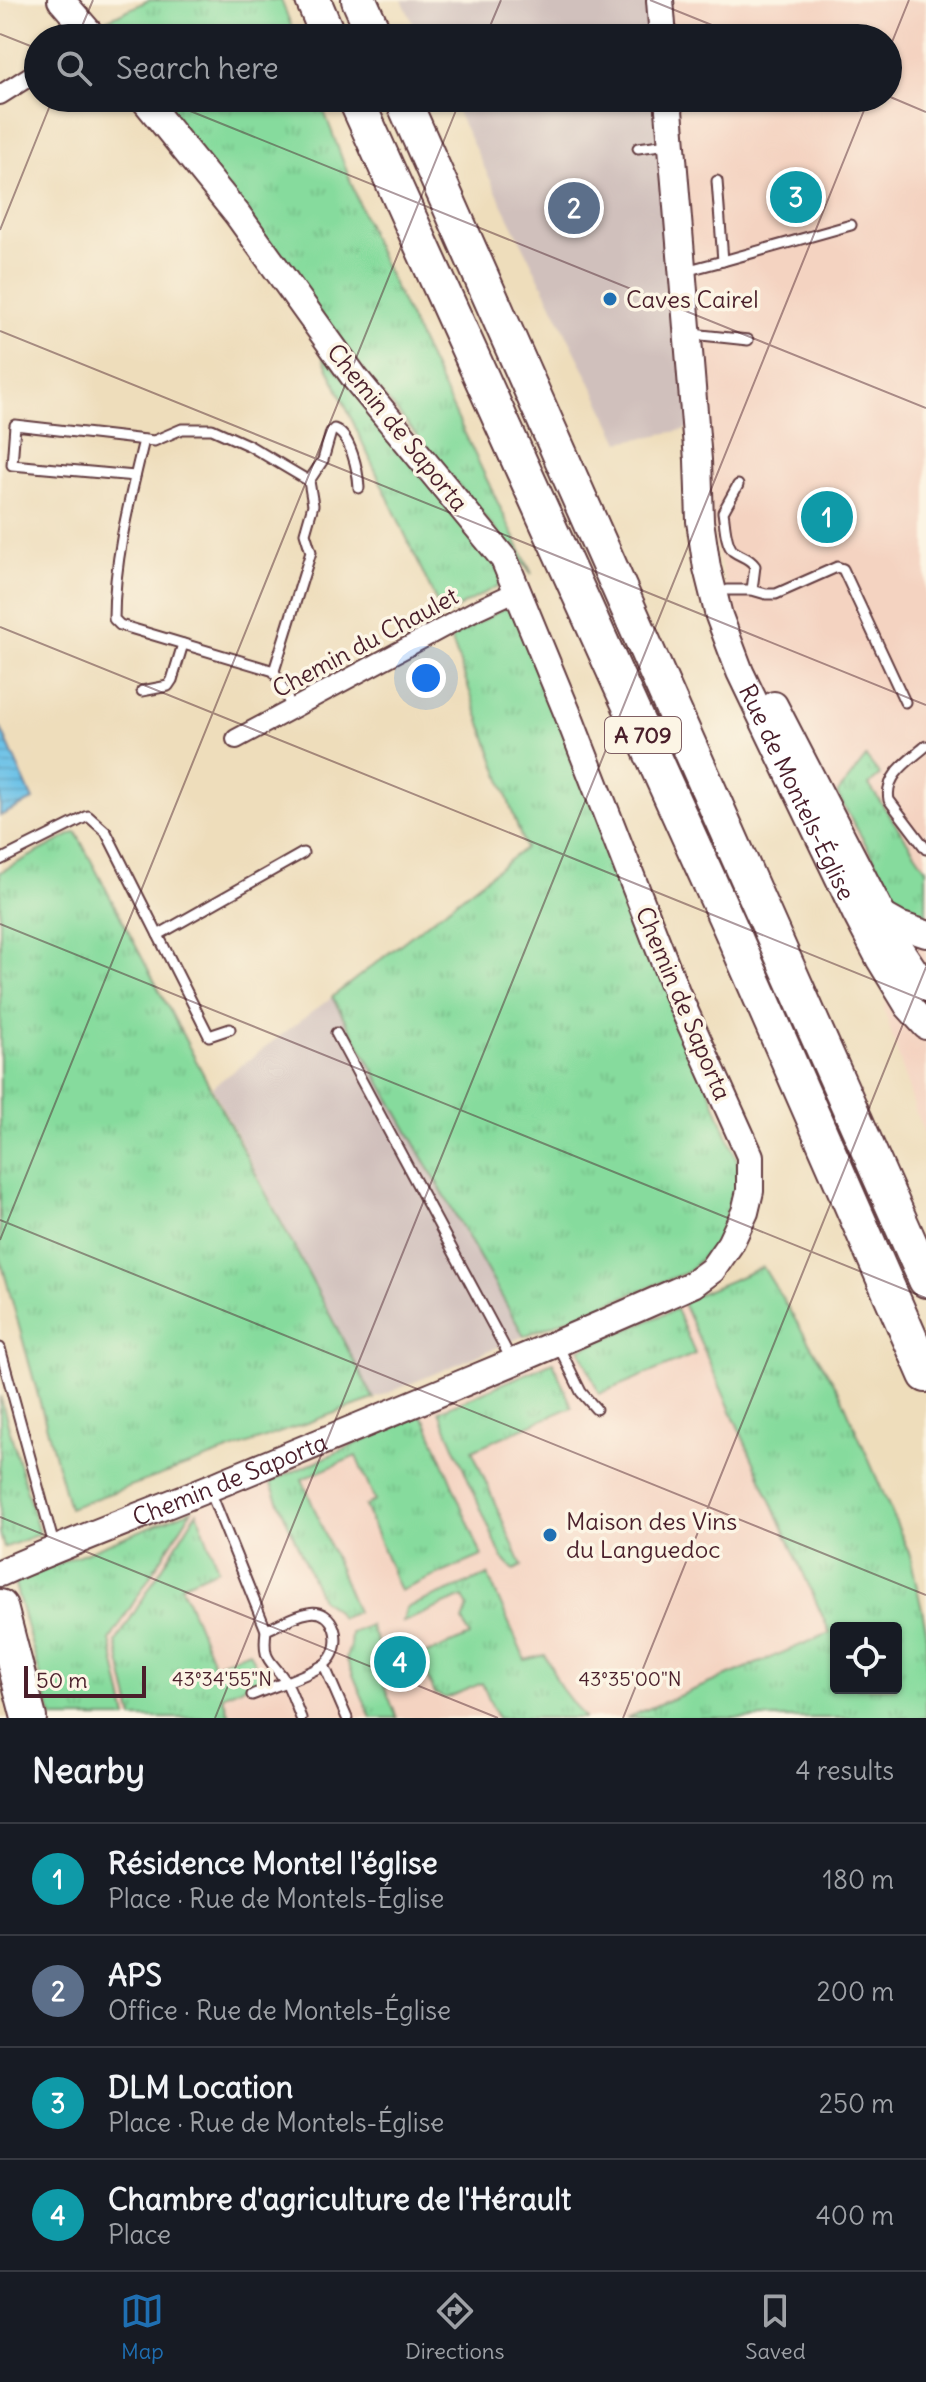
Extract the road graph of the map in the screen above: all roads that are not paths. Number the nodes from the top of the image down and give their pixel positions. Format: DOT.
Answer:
graph roads {
  1 [pos="61,0"];
  2 [pos="313,0"];
  3 [pos="359,0"];
  4 [pos="660,0"];
  5 [pos="81,24"];
  6 [pos="323,24"];
  7 [pos="370,24"];
  8 [pos="662,24"];
  9 [pos="24,80"];
  10 [pos="0,95"];
  11 [pos="154,112"];
  12 [pos="361,112"];
  13 [pos="408,112"];
  14 [pos="669,112"];
  15 [pos="672,144"];
  16 [pos="638,148"];
  17 [pos="717,181"];
  18 [pos="851,225"];
  19 [pos="723,261"];
  20 [pos="682,271"];
  21 [pos="688,333"];
  22 [pos="748,340"];
  23 [pos="144,440"];
  24 [pos="135,476"];
  25 [pos="309,481"];
  26 [pos="738,485"];
  27 [pos="359,488"];
  28 [pos="517,591"];
  29 [pos="731,592"];
  30 [pos="183,644"];
  31 [pos="274,671"];
  32 [pos="142,691"];
  33 [pos="905,702"];
  34 [pos="292,708"];
  35 [pos="236,739"];
  36 [pos="926,746"];
  37 [pos="926,849"];
  38 [pos="303,853"];
  39 [pos="0,860"];
  40 [pos="883,916"];
  41 [pos="926,934"];
  42 [pos="158,935"];
  43 [pos="917,973"];
  44 [pos="926,1026"];
  45 [pos="230,1029"];
  46 [pos="336,1033"];
  47 [pos="926,1280"];
  48 [pos="558,1344"];
  49 [pos="0,1348"];
  50 [pos="512,1362"];
  51 [pos="926,1375"];
  52 [pos="596,1409"];
  53 [pos="209,1488"];
  54 [pos="54,1549"];
  55 [pos="0,1573"];
  56 [pos="0,1607"];
  57 [pos="266,1630"];
  58 [pos="324,1665"];
  59 [pos="285,1681"];
  60 [pos="252,1695"];
  61 [pos="29,1718"];
  62 [pos="301,1718"];
  63 [pos="347,1718"];
  1 -- 5 [label="street"];
  2 -- 6 [label="highway"];
  3 -- 7 [label="highway"];
  4 -- 8 [label="street"];
  9 -- 10 [label="street"];
  11 -- 28 [label="street, Chemin de Saporta"];
  12 -- 51 [label="highway, A 709"];
  13 -- 47 [label="highway, A 709"];
  14 -- 15 [label="street, Rue de Montels-Église"];
  15 -- 16 [label="lane"];
  15 -- 20 [label="street, Rue de Montels-Église"];
  17 -- 19 [label="lane"];
  18 -- 19 [label="lane"];
  19 -- 20 [label="lane"];
  20 -- 21 [label="street, Rue de Montels-Église"];
  21 -- 22 [label="lane"];
  21 -- 29 [label="street, Rue de Montels-Église"];
  23 -- 24 [label="lane"];
  23 -- 24 [label="lane"];
  23 -- 25 [label="lane"];
  24 -- 30 [label="lane"];
  25 -- 27 [label="lane"];
  25 -- 31 [label="lane"];
  26 -- 29 [label="lane"];
  28 -- 34 [label="street, Chemin du Chaulet"];
  28 -- 48 [label="street, Chemin de Saporta"];
  29 -- 33 [label="lane"];
  29 -- 40 [label="street, Rue de Montels-Église"];
  29 -- 43 [label="street, Rue de Montels-Église"];
  30 -- 31 [label="lane"];
  30 -- 32 [label="lane"];
  31 -- 34 [label="lane"];
  34 -- 35 [label="street, Chemin du Chaulet"];
  36 -- 37 [label="lane"];
  38 -- 42 [label="lane"];
  39 -- 42 [label="lane"];
  40 -- 41 [label="street"];
  40 -- 43 [label="street, Rue de Montels-Église"];
  42 -- 45 [label="lane"];
  43 -- 44 [label="street"];
  46 -- 50 [label="lane"];
  48 -- 50 [label="street, Chemin de Saporta"];
  48 -- 52 [label="lane"];
  49 -- 54 [label="lane"];
  50 -- 53 [label="street, Chemin de Saporta"];
  53 -- 54 [label="street, Chemin de Saporta"];
  53 -- 57 [label="lane"];
  54 -- 55 [label="street, Chemin de Saporta"];
  56 -- 61 [label="highway"];
  57 -- 58 [label="lane"];
  57 -- 59 [label="lane"];
  58 -- 59 [label="lane"];
  58 -- 63 [label="lane"];
  59 -- 60 [label="lane"];
  59 -- 62 [label="lane"];
}
